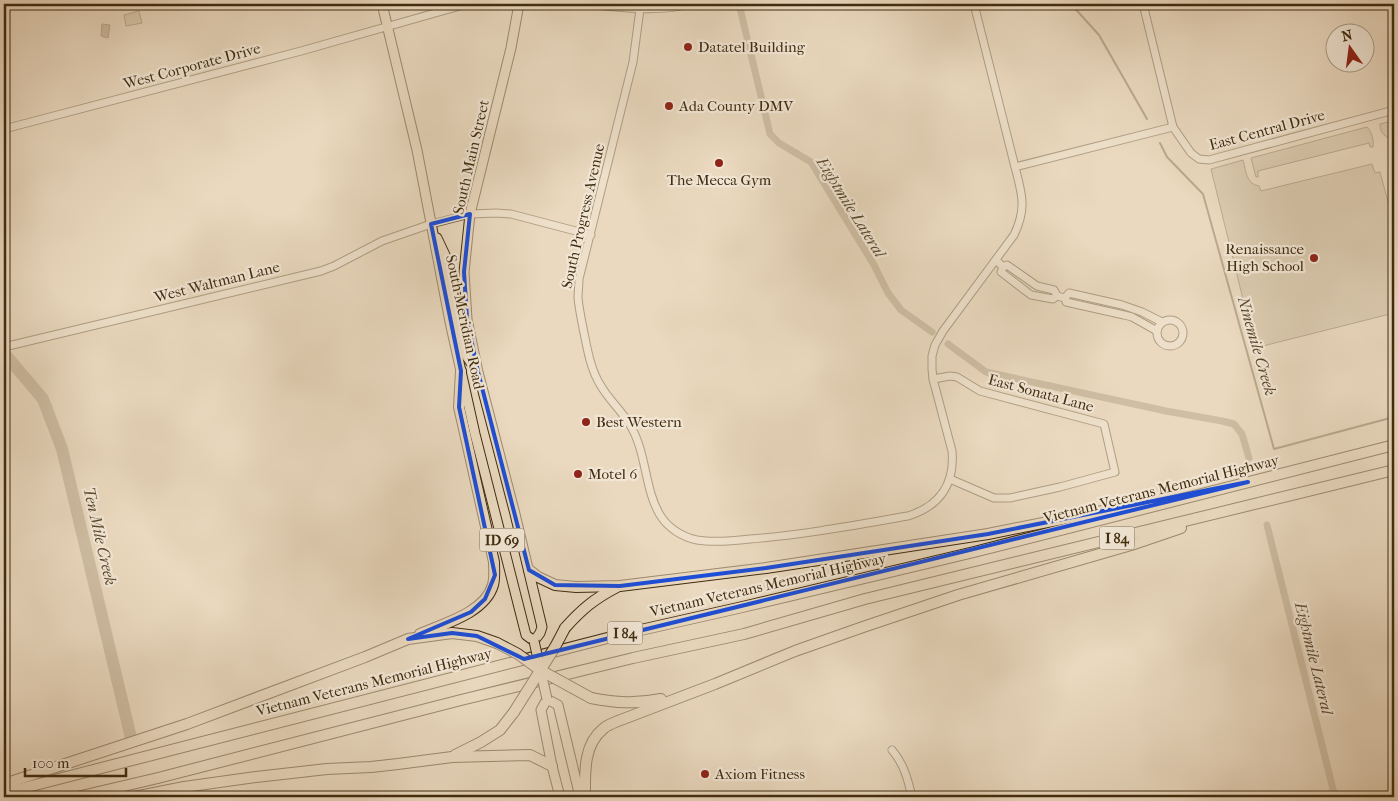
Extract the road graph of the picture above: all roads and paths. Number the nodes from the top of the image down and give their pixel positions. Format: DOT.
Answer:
graph roads {
  1 [pos="382,4"];
  2 [pos="467,4"];
  3 [pos="519,4"];
  4 [pos="585,4"];
  5 [pos="690,4"];
  6 [pos="974,4"];
  7 [pos="1143,4"];
  8 [pos="640,9"];
  9 [pos="387,27"];
  10 [pos="1394,110"];
  11 [pos="1173,127"];
  12 [pos="4,129"];
  13 [pos="1015,167"];
  14 [pos="470,214"];
  15 [pos="431,224"];
  16 [pos="591,235"];
  17 [pos="996,260"];
  18 [pos="1003,267"];
  19 [pos="1061,297"];
  20 [pos="467,319"];
  21 [pos="1162,322"];
  22 [pos="1157,331"];
  23 [pos="5,347"];
  24 [pos="461,371"];
  25 [pos="478,372"];
  26 [pos="934,380"];
  27 [pos="1394,445"];
  28 [pos="1394,470"];
  29 [pos="950,480"];
  30 [pos="1248,482"];
  31 [pos="1254,504"];
  32 [pos="529,570"];
  33 [pos="620,586"];
  34 [pos="408,639"];
  35 [pos="534,641"];
  36 [pos="540,670"];
  37 [pos="687,695"];
  38 [pos="547,699"];
  39 [pos="892,750"];
  40 [pos="452,756"];
  41 [pos="552,766"];
  42 [pos="4,784"];
  43 [pos="4,793"];
  44 [pos="77,797"];
  45 [pos="134,797"];
  46 [pos="560,797"];
  47 [pos="580,797"];
  48 [pos="585,797"];
  49 [pos="912,797"];
  1 -- 9 [label="main road, South Meridian Road"];
  2 -- 9 [label="street, West Corporate Drive"];
  3 -- 14 [label="main road, South Main Street"];
  4 -- 8 [label="street"];
  5 -- 8 [label="street"];
  6 -- 13 [label="street"];
  7 -- 11 [label="street"];
  8 -- 16 [label="street, South Progress Avenue"];
  9 -- 12 [label="street, West Corporate Drive"];
  9 -- 15 [label="main road, South Meridian Road"];
  10 -- 11 [label="street, East Central Drive"];
  11 -- 13 [label="street"];
  13 -- 17 [label="street"];
  14 -- 15 [label="street, West Waltman Lane"];
  14 -- 16 [label="street"];
  14 -- 20 [label="main road, South Main Street"];
  15 -- 23 [label="street, West Waltman Lane"];
  15 -- 24 [label="main road, South Meridian Road"];
  15 -- 25 [label="main road"];
  16 -- 29 [label="street, South Progress Avenue"];
  17 -- 18 [label="street"];
  17 -- 26 [label="street"];
  18 -- 19 [label="street"];
  18 -- 19 [label="street"];
  19 -- 21 [label="street"];
  19 -- 22 [label="street"];
  20 -- 25 [label="main road, South Meridian Road"];
  21 -- 22 [label="street"];
  21 -- 22 [label="street"];
  24 -- 34 [label="highway"];
  24 -- 35 [label="main road, South Meridian Road / ID 69"];
  25 -- 32 [label="main road, South Meridian Road / ID 69"];
  26 -- 29 [label="street"];
  26 -- 29 [label="street, East Sonata Lane"];
  27 -- 30 [label="highway, Vietnam Veterans Memorial Highway / I 84"];
  28 -- 31 [label="highway, I 84"];
  30 -- 33 [label="highway"];
  30 -- 43 [label="highway, Vietnam Veterans Memorial Highway / I 84"];
  31 -- 37 [label="highway"];
  31 -- 44 [label="highway, I 84"];
  32 -- 33 [label="highway"];
  32 -- 35 [label="main road, South Meridian Road / ID 69"];
  33 -- 36 [label="highway, bridge"];
  34 -- 36 [label="highway, bridge"];
  34 -- 42 [label="highway"];
  35 -- 36 [label="main road, South Meridian Road / ID 69, bridge"];
  36 -- 37 [label="highway, bridge"];
  36 -- 38 [label="main road, South Meridian Road / ID 69, bridge"];
  36 -- 40 [label="highway, bridge"];
  37 -- 48 [label="highway"];
  38 -- 41 [label="main road, South Meridian Road / ID 69"];
  38 -- 47 [label="main road, South Meridian Road / ID 69"];
  39 -- 49 [label="street"];
  40 -- 41 [label="highway"];
  40 -- 45 [label="highway"];
  41 -- 46 [label="main road, South Meridian Road / ID 69"];
}
